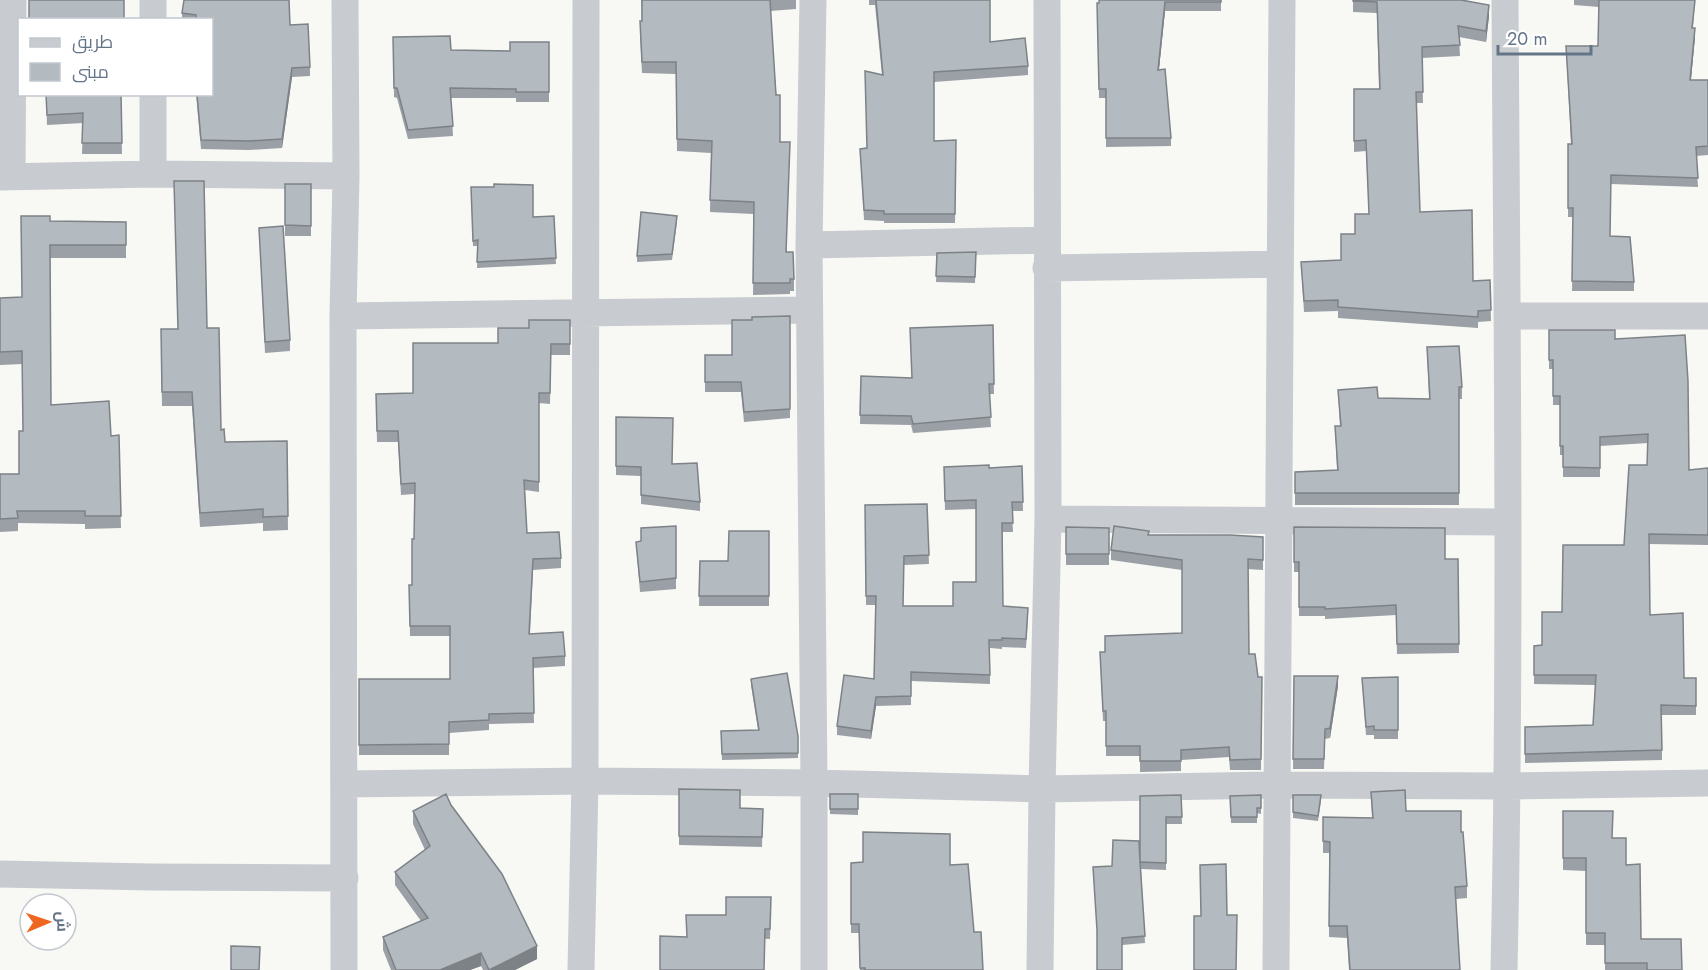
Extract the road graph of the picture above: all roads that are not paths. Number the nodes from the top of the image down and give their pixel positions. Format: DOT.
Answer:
graph roads {
  1 [pos="13,0"];
  2 [pos="153,0"];
  3 [pos="345,0"];
  4 [pos="586,0"];
  5 [pos="813,0"];
  6 [pos="1047,0"];
  7 [pos="1282,0"];
  8 [pos="1505,0"];
  9 [pos="153,18"];
  10 [pos="153,96"];
  11 [pos="153,174"];
  12 [pos="346,176"];
  13 [pos="6,177"];
  14 [pos="1047,240"];
  15 [pos="809,245"];
  16 [pos="1280,264"];
  17 [pos="1046,268"];
  18 [pos="809,310"];
  19 [pos="586,313"];
  20 [pos="343,316"];
  21 [pos="1507,316"];
  22 [pos="1708,316"];
  23 [pos="1048,519"];
  24 [pos="1279,521"];
  25 [pos="1507,522"];
  26 [pos="585,781"];
  27 [pos="814,783"];
  28 [pos="1708,783"];
  29 [pos="344,784"];
  30 [pos="1279,785"];
  31 [pos="1508,786"];
  32 [pos="1042,789"];
  33 [pos="0,874"];
  34 [pos="345,878"];
  35 [pos="345,970"];
  36 [pos="581,970"];
  37 [pos="814,970"];
  38 [pos="1040,970"];
  39 [pos="1276,970"];
  40 [pos="1504,970"];
  1 -- 13 [label="street"];
  2 -- 9 [label="street"];
  3 -- 12 [label="street"];
  4 -- 19 [label="street"];
  5 -- 15 [label="street"];
  6 -- 14 [label="street"];
  7 -- 16 [label="street"];
  8 -- 21 [label="street"];
  10 -- 11 [label="street"];
  11 -- 12 [label="street"];
  11 -- 13 [label="street"];
  12 -- 20 [label="street"];
  14 -- 15 [label="street"];
  14 -- 17 [label="street"];
  15 -- 18 [label="street"];
  16 -- 17 [label="street"];
  16 -- 24 [label="street"];
  17 -- 23 [label="street"];
  18 -- 19 [label="street"];
  18 -- 27 [label="street"];
  19 -- 20 [label="street"];
  19 -- 26 [label="street"];
  20 -- 29 [label="street"];
  21 -- 22 [label="street"];
  21 -- 25 [label="street"];
  23 -- 24 [label="street"];
  23 -- 32 [label="street"];
  24 -- 25 [label="street"];
  24 -- 30 [label="street"];
  25 -- 31 [label="street"];
  26 -- 27 [label="street"];
  26 -- 29 [label="street"];
  26 -- 36 [label="street"];
  27 -- 32 [label="street"];
  27 -- 37 [label="street"];
  28 -- 31 [label="street"];
  29 -- 34 [label="street"];
  30 -- 31 [label="street"];
  30 -- 32 [label="street"];
  30 -- 39 [label="street"];
  31 -- 40 [label="street"];
  32 -- 38 [label="street"];
  33 -- 34 [label="street"];
  34 -- 35 [label="street"];
}
